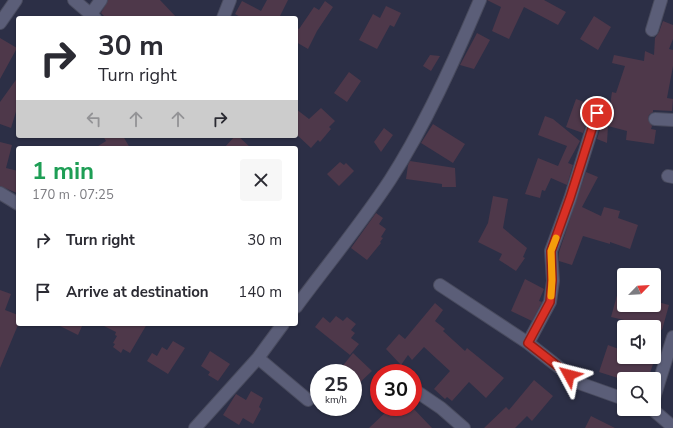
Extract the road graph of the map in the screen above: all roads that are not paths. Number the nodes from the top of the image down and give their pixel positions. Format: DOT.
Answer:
graph roads {
  1 [pos="16,0"];
  2 [pos="74,0"];
  3 [pos="101,0"];
  4 [pos="230,0"];
  5 [pos="480,0"];
  6 [pos="661,0"];
  7 [pos="93,16"];
  8 [pos="224,16"];
  9 [pos="0,23"];
  10 [pos="652,30"];
  11 [pos="597,113"];
  12 [pos="655,119"];
  13 [pos="673,120"];
  14 [pos="0,193"];
  15 [pos="16,203"];
  16 [pos="440,285"];
  17 [pos="298,304"];
  18 [pos="282,326"];
  19 [pos="673,337"];
  20 [pos="528,343"];
  21 [pos="258,358"];
  22 [pos="661,376"];
  23 [pos="422,395"];
  24 [pos="617,397"];
  25 [pos="308,400"];
  26 [pos="653,416"];
  27 [pos="660,416"];
  28 [pos="673,427"];
  29 [pos="195,428"];
  30 [pos="464,428"];
  31 [pos="659,428"];
  1 -- 9 [label="street"];
  2 -- 7 [label="street"];
  3 -- 7 [label="street"];
  4 -- 8 [label="street"];
  5 -- 17 [label="street"];
  6 -- 10 [label="street"];
  11 -- 20 [label="street"];
  12 -- 13 [label="street"];
  14 -- 15 [label="street"];
  16 -- 20 [label="street"];
  18 -- 21 [label="street"];
  19 -- 22 [label="street"];
  20 -- 24 [label="street"];
  21 -- 25 [label="street"];
  21 -- 29 [label="street"];
  23 -- 30 [label="street"];
  26 -- 31 [label="street"];
  27 -- 28 [label="street"];
}
